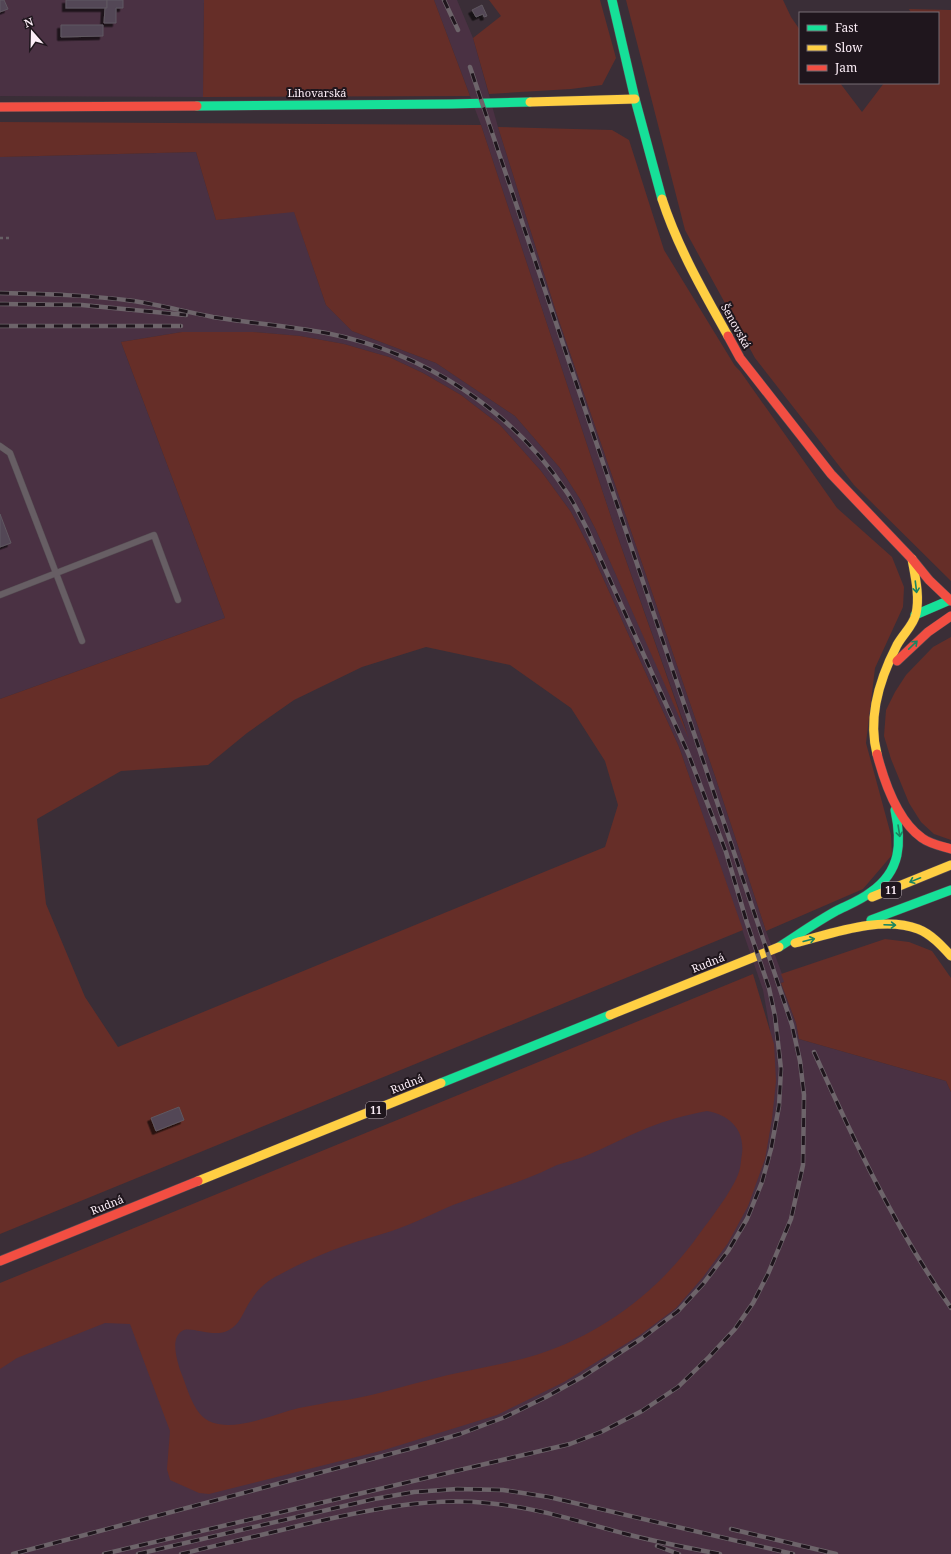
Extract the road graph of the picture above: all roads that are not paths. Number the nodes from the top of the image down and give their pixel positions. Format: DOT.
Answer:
graph roads {
  1 [pos="612,0"];
  2 [pos="635,99"];
  3 [pos="0,107"];
  4 [pos="0,446"];
  5 [pos="912,560"];
  6 [pos="56,574"];
  7 [pos="0,596"];
  8 [pos="178,600"];
  9 [pos="950,601"];
  10 [pos="915,615"];
  11 [pos="951,616"];
  12 [pos="82,641"];
  13 [pos="885,673"];
  14 [pos="891,793"];
  15 [pos="951,849"];
  16 [pos="951,865"];
  17 [pos="951,890"];
  18 [pos="830,914"];
  19 [pos="838,933"];
  20 [pos="779,947"];
  21 [pos="951,956"];
  22 [pos="0,1261"];
  1 -- 2 [label="main road, Šenovská"];
  2 -- 3 [label="main road, Lihovarská"];
  2 -- 5 [label="main road, Šenovská"];
  4 -- 6 [label="lane"];
  5 -- 9 [label="main road, Šenovská"];
  5 -- 10 [label="main road, one-way"];
  6 -- 7 [label="lane"];
  6 -- 8 [label="lane"];
  6 -- 12 [label="lane"];
  9 -- 10 [label="main road"];
  10 -- 13 [label="main road"];
  13 -- 11 [label="main road, one-way"];
  13 -- 14 [label="main road"];
  14 -- 15 [label="main road"];
  14 -- 18 [label="main road, one-way"];
  16 -- 18 [label="main road, 11, one-way"];
  17 -- 19 [label="main road, 11"];
  18 -- 20 [label="main road, 11"];
  20 -- 19 [label="main road, 11, one-way"];
  19 -- 21 [label="main road, one-way"];
  20 -- 22 [label="main road, Rudná / 11"];
}
